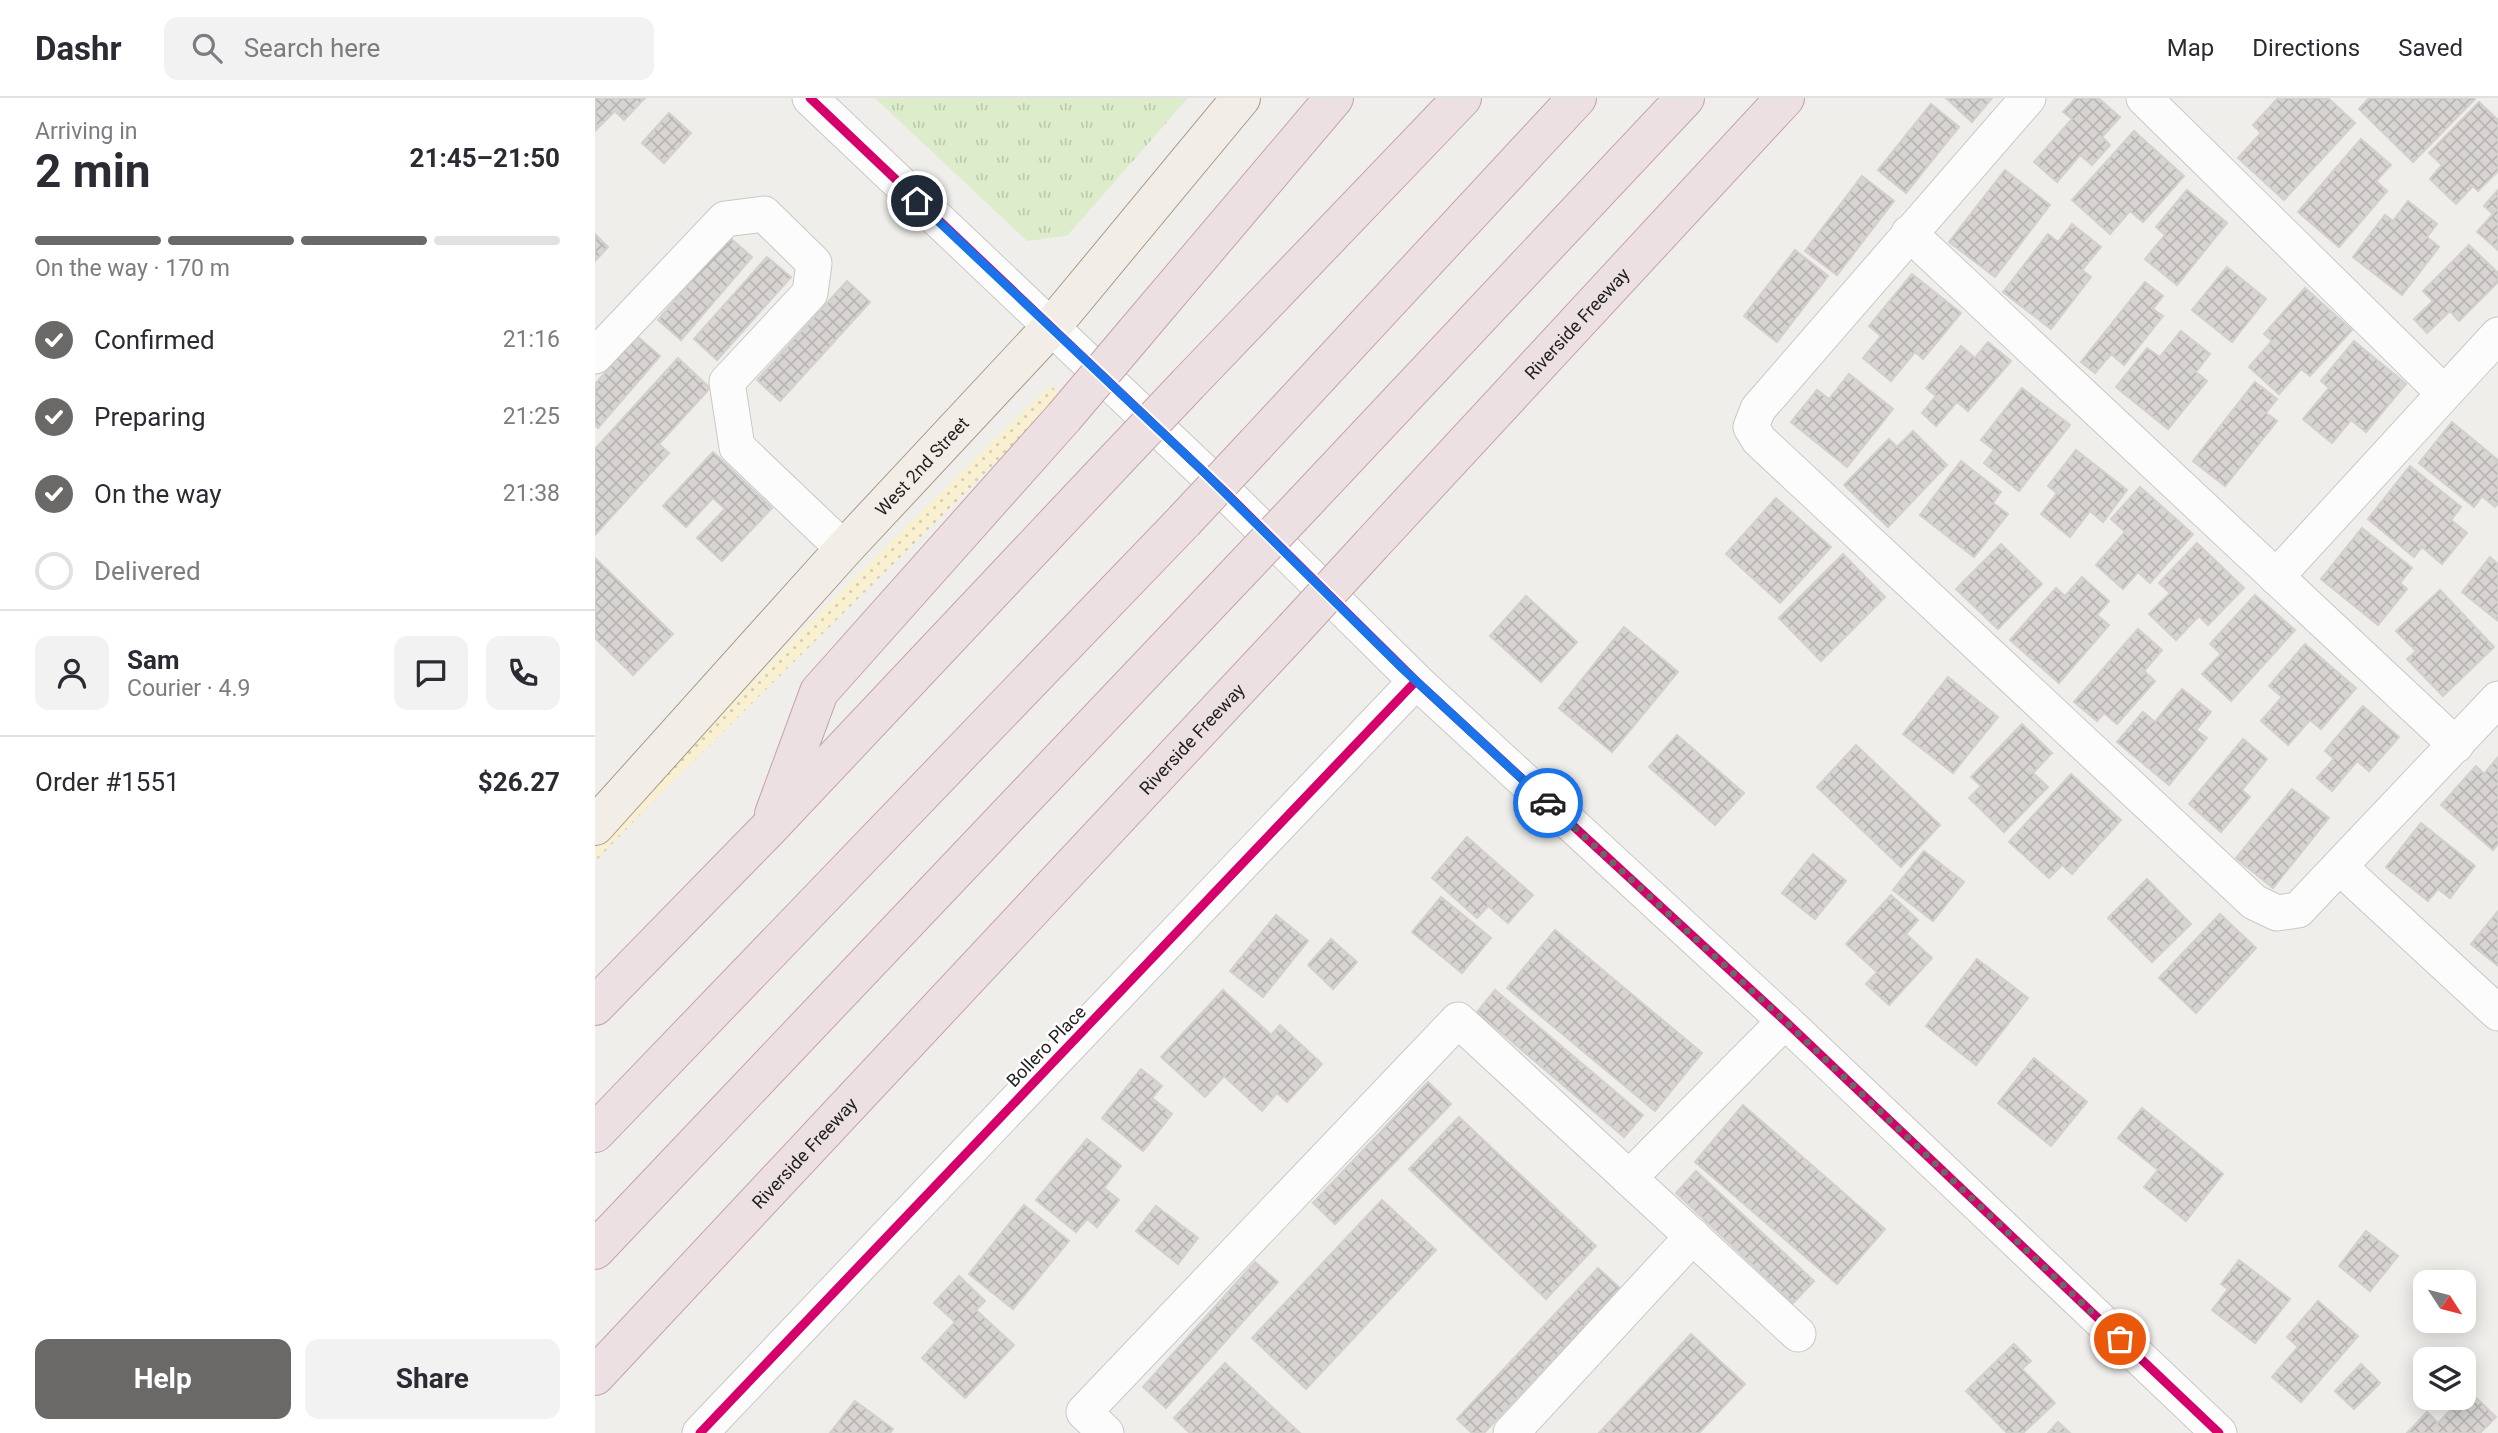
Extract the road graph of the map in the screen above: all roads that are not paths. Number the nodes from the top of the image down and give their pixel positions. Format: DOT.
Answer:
graph roads {
  1 [pos="810,98"];
  2 [pos="1241,98"];
  3 [pos="1334,98"];
  4 [pos="1462,98"];
  5 [pos="1577,98"];
  6 [pos="1685,98"];
  7 [pos="1785,98"];
  8 [pos="2028,98"];
  9 [pos="2144,98"];
  10 [pos="1909,233"];
  11 [pos="1052,326"];
  12 [pos="2498,335"];
  13 [pos="595,356"];
  14 [pos="2444,393"];
  15 [pos="844,549"];
  16 [pos="2276,577"];
  17 [pos="1416,681"];
  18 [pos="2498,699"];
  19 [pos="2456,745"];
  20 [pos="595,826"];
  21 [pos="769,828"];
  22 [pos="2340,867"];
  23 [pos="595,1006"];
  24 [pos="2498,1013"];
  25 [pos="1785,1021"];
  26 [pos="595,1133"];
  27 [pos="1629,1178"];
  28 [pos="1693,1236"];
  29 [pos="595,1250"];
  30 [pos="1798,1334"];
  31 [pos="595,1376"];
  32 [pos="700,1433"];
  33 [pos="1106,1433"];
  34 [pos="1511,1433"];
  35 [pos="2219,1433"];
  1 -- 11 [label="street"];
  2 -- 11 [label="main road, West 2nd Street"];
  3 -- 21 [label="highway, bridge"];
  4 -- 21 [label="highway, bridge"];
  5 -- 26 [label="highway, bridge"];
  6 -- 29 [label="highway, bridge"];
  7 -- 31 [label="highway, Riverside Freeway, bridge"];
  8 -- 10 [label="street"];
  9 -- 14 [label="street"];
  10 -- 16 [label="street"];
  10 -- 22 [label="street"];
  11 -- 15 [label="main road, West 2nd Street"];
  11 -- 17 [label="street"];
  12 -- 14 [label="street"];
  13 -- 15 [label="street"];
  14 -- 16 [label="street"];
  15 -- 20 [label="main road, West 2nd Street"];
  16 -- 19 [label="street"];
  17 -- 25 [label="street"];
  17 -- 32 [label="street, Bollero Place"];
  18 -- 19 [label="street"];
  19 -- 22 [label="street"];
  21 -- 23 [label="highway"];
  22 -- 24 [label="street"];
  25 -- 27 [label="street"];
  25 -- 35 [label="street"];
  27 -- 28 [label="street"];
  27 -- 33 [label="street"];
  28 -- 30 [label="street"];
  28 -- 34 [label="street"];
}
